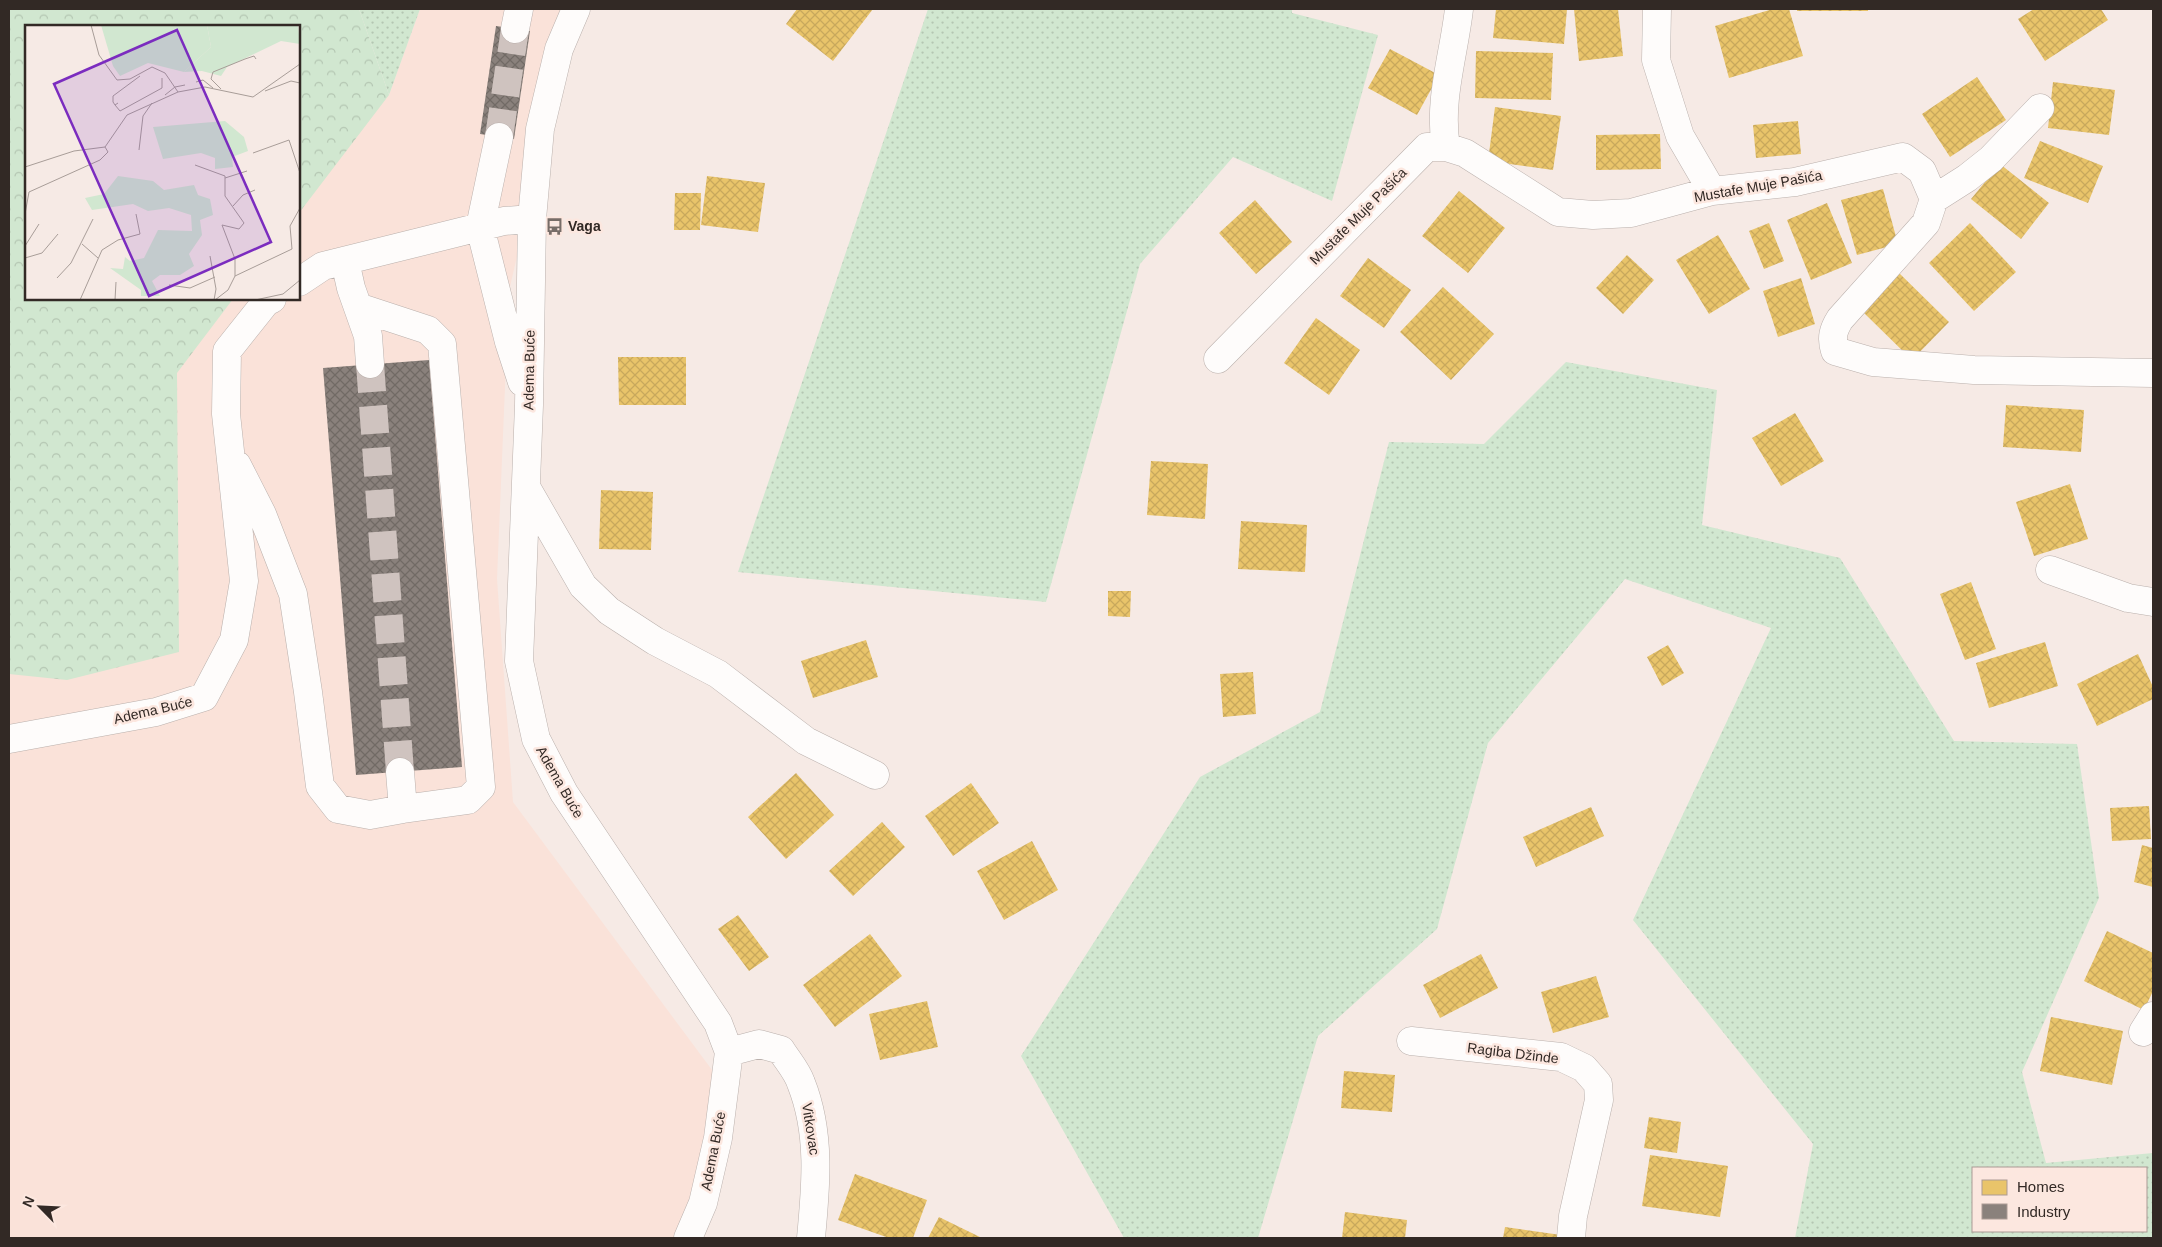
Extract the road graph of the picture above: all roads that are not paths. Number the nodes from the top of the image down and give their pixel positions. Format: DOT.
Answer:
graph roads {
  1 [pos="576,9"];
  2 [pos="1459,9"];
  3 [pos="1657,9"];
  4 [pos="2040,108"];
  5 [pos="499,137"];
  6 [pos="1446,146"];
  7 [pos="1712,191"];
  8 [pos="1934,199"];
  9 [pos="532,219"];
  10 [pos="480,227"];
  11 [pos="345,261"];
  12 [pos="300,281"];
  13 [pos="270,300"];
  14 [pos="358,307"];
  15 [pos="1218,359"];
  16 [pos="370,364"];
  17 [pos="2153,373"];
  18 [pos="529,405"];
  19 [pos="230,450"];
  20 [pos="526,487"];
  21 [pos="2050,570"];
  22 [pos="2153,602"];
  23 [pos="9,739"];
  24 [pos="400,772"];
  25 [pos="875,775"];
  26 [pos="403,809"];
  27 [pos="1411,1041"];
  28 [pos="730,1052"];
  29 [pos="688,1238"];
  30 [pos="811,1238"];
  31 [pos="1571,1238"];
  1 -- 9 [label="street, Adema Buće"];
  2 -- 6 [label="street"];
  3 -- 7 [label="street"];
  4 -- 8 [label="street"];
  5 -- 10 [label="street"];
  6 -- 7 [label="street, Mustafe Muje Pašića"];
  6 -- 15 [label="street, Mustafe Muje Pašića"];
  7 -- 8 [label="street, Mustafe Muje Pašića"];
  8 -- 17 [label="street"];
  9 -- 10 [label="street"];
  9 -- 18 [label="street, Adema Buće"];
  10 -- 11 [label="street"];
  10 -- 18 [label="street"];
  11 -- 12 [label="street"];
  11 -- 14 [label="street"];
  13 -- 19 [label="street, Adema Buće"];
  14 -- 16 [label="street"];
  14 -- 26 [label="street"];
  18 -- 20 [label="street, Adema Buće"];
  19 -- 23 [label="street, Adema Buće"];
  19 -- 26 [label="street"];
  20 -- 25 [label="street"];
  20 -- 28 [label="street, Adema Buće"];
  21 -- 22 [label="street"];
  24 -- 26 [label="street"];
  27 -- 31 [label="street, Ragiba Džinde"];
  28 -- 29 [label="street, Adema Buće"];
  28 -- 30 [label="street, Vitkovac"];
}
